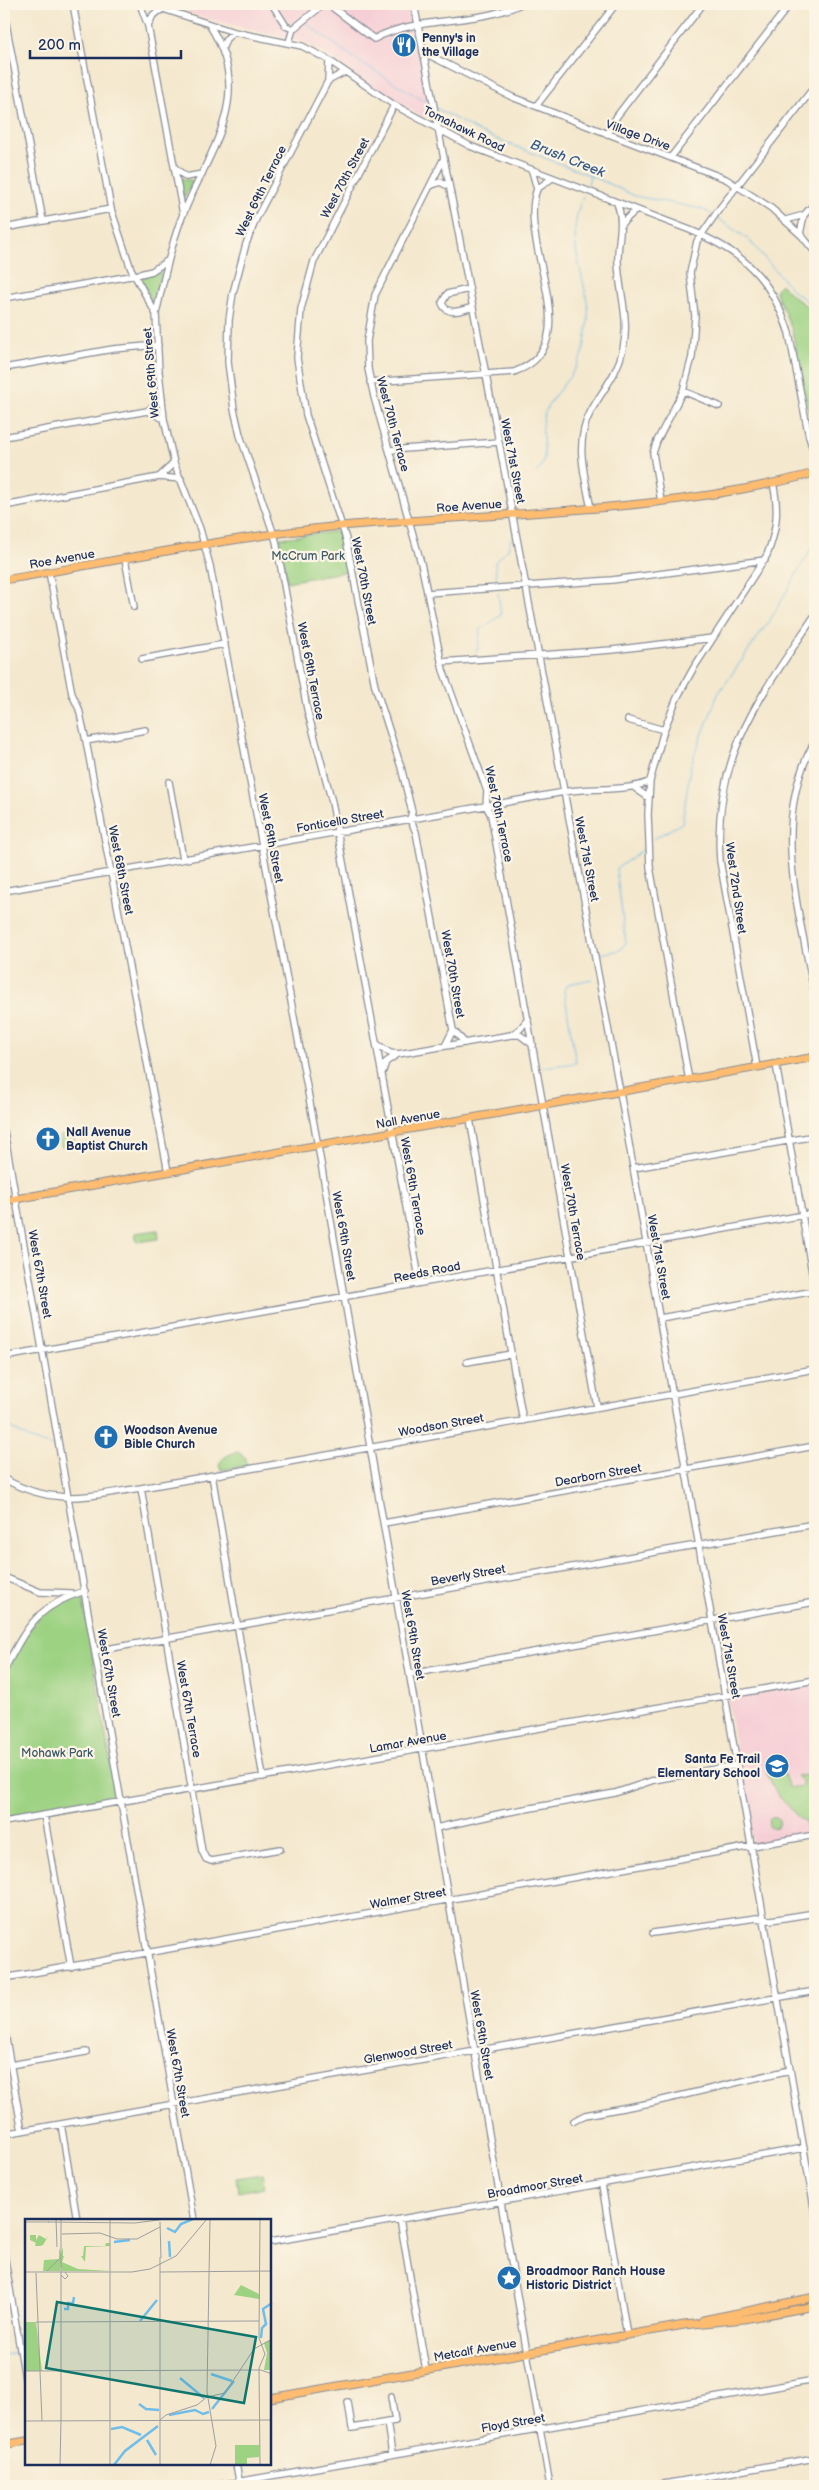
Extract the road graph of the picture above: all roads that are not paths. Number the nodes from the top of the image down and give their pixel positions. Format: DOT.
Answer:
graph roads {
  1 [pos="73,4"];
  2 [pos="140,4"];
  3 [pos="148,4"];
  4 [pos="272,4"];
  5 [pos="324,4"];
  6 [pos="328,4"];
  7 [pos="414,4"];
  8 [pos="521,4"];
  9 [pos="616,4"];
  10 [pos="704,4"];
  11 [pos="790,4"];
  12 [pos="163,9"];
  13 [pos="4,13"];
  14 [pos="148,26"];
  15 [pos="210,26"];
  16 [pos="418,26"];
  17 [pos="293,29"];
  18 [pos="234,32"];
  19 [pos="289,42"];
  20 [pos="223,50"];
  21 [pos="424,52"];
  22 [pos="438,60"];
  23 [pos="330,61"];
  24 [pos="426,66"];
  25 [pos="345,72"];
  26 [pos="328,82"];
  27 [pos="815,86"];
  28 [pos="394,105"];
  29 [pos="536,106"];
  30 [pos="438,130"];
  31 [pos="607,134"];
  32 [pos="671,157"];
  33 [pos="443,160"];
  34 [pos="174,166"];
  35 [pos="532,171"];
  36 [pos="202,174"];
  37 [pos="551,179"];
  38 [pos="738,185"];
  39 [pos="430,186"];
  40 [pos="449,188"];
  41 [pos="537,189"];
  42 [pos="815,202"];
  43 [pos="617,203"];
  44 [pos="111,209"];
  45 [pos="636,210"];
  46 [pos="183,215"];
  47 [pos="804,215"];
  48 [pos="786,220"];
  49 [pos="43,221"];
  50 [pos="622,223"];
  51 [pos="4,228"];
  52 [pos="800,234"];
  53 [pos="701,235"];
  54 [pos="815,252"];
  55 [pos="167,260"];
  56 [pos="136,276"];
  57 [pos="469,289"];
  58 [pos="4,298"];
  59 [pos="473,307"];
  60 [pos="156,314"];
  61 [pos="158,345"];
  62 [pos="4,368"];
  63 [pos="486,374"];
  64 [pos="370,382"];
  65 [pos="683,391"];
  66 [pos="162,399"];
  67 [pos="719,406"];
  68 [pos="148,411"];
  69 [pos="164,419"];
  70 [pos="4,437"];
  71 [pos="499,442"];
  72 [pos="390,450"];
  73 [pos="815,455"];
  74 [pos="174,462"];
  75 [pos="815,473"];
  76 [pos="159,477"];
  77 [pos="181,479"];
  78 [pos="773,482"];
  79 [pos="661,501"];
  80 [pos="4,506"];
  81 [pos="591,509"];
  82 [pos="513,515"];
  83 [pos="410,522"];
  84 [pos="342,526"];
  85 [pos="273,534"];
  86 [pos="205,545"];
  87 [pos="125,559"];
  88 [pos="764,560"];
  89 [pos="49,572"];
  90 [pos="4,580"];
  91 [pos="526,587"];
  92 [pos="427,594"];
  93 [pos="134,607"];
  94 [pos="815,615"];
  95 [pos="713,638"];
  96 [pos="224,644"];
  97 [pos="539,656"];
  98 [pos="142,659"];
  99 [pos="441,662"];
  100 [pos="628,720"];
  101 [pos="145,730"];
  102 [pos="664,730"];
  103 [pos="86,741"];
  104 [pos="815,741"];
  105 [pos="650,781"];
  106 [pos="169,782"];
  107 [pos="635,788"];
  108 [pos="564,792"];
  109 [pos="648,798"];
  110 [pos="486,806"];
  111 [pos="410,819"];
  112 [pos="338,832"];
  113 [pos="262,845"];
  114 [pos="183,859"];
  115 [pos="111,871"];
  116 [pos="4,891"];
  117 [pos="815,996"];
  118 [pos="528,1019"];
  119 [pos="452,1030"];
  120 [pos="511,1034"];
  121 [pos="465,1043"];
  122 [pos="377,1044"];
  123 [pos="533,1045"];
  124 [pos="445,1046"];
  125 [pos="398,1054"];
  126 [pos="815,1057"];
  127 [pos="776,1064"];
  128 [pos="757,1067"];
  129 [pos="382,1074"];
  130 [pos="689,1080"];
  131 [pos="620,1092"];
  132 [pos="545,1106"];
  133 [pos="470,1119"];
  134 [pos="4,1131"];
  135 [pos="394,1133"];
  136 [pos="815,1136"];
  137 [pos="789,1141"];
  138 [pos="318,1146"];
  139 [pos="634,1168"];
  140 [pos="168,1172"];
  141 [pos="17,1198"];
  142 [pos="4,1201"];
  143 [pos="815,1213"];
  144 [pos="802,1216"];
  145 [pos="647,1244"];
  146 [pos="571,1256"];
  147 [pos="495,1269"];
  148 [pos="420,1284"];
  149 [pos="815,1291"];
  150 [pos="344,1297"];
  151 [pos="660,1318"];
  152 [pos="43,1350"];
  153 [pos="511,1354"];
  154 [pos="4,1357"];
  155 [pos="467,1362"];
  156 [pos="815,1369"];
  157 [pos="673,1394"];
  158 [pos="597,1408"];
  159 [pos="523,1421"];
  160 [pos="815,1446"];
  161 [pos="371,1448"];
  162 [pos="686,1470"];
  163 [pos="212,1475"];
  164 [pos="4,1479"];
  165 [pos="141,1488"];
  166 [pos="69,1498"];
  167 [pos="384,1523"];
  168 [pos="815,1524"];
  169 [pos="699,1545"];
  170 [pos="4,1577"];
  171 [pos="85,1591"];
  172 [pos="48,1593"];
  173 [pos="397,1598"];
  174 [pos="815,1602"];
  175 [pos="50,1604"];
  176 [pos="712,1620"];
  177 [pos="238,1627"];
  178 [pos="167,1639"];
  179 [pos="95,1651"];
  180 [pos="6,1662"];
  181 [pos="4,1670"];
  182 [pos="410,1674"];
  183 [pos="815,1680"];
  184 [pos="725,1696"];
  185 [pos="422,1749"];
  186 [pos="737,1765"];
  187 [pos="263,1777"];
  188 [pos="192,1790"];
  189 [pos="121,1802"];
  190 [pos="44,1815"];
  191 [pos="4,1822"];
  192 [pos="436,1828"];
  193 [pos="815,1836"];
  194 [pos="752,1847"];
  195 [pos="280,1849"];
  196 [pos="448,1901"];
  197 [pos="815,1913"];
  198 [pos="764,1919"];
  199 [pos="653,1933"];
  200 [pos="148,1953"];
  201 [pos="70,1967"];
  202 [pos="4,1978"];
  203 [pos="815,1991"];
  204 [pos="778,1996"];
  205 [pos="4,2028"];
  206 [pos="474,2050"];
  207 [pos="86,2052"];
  208 [pos="10,2066"];
  209 [pos="790,2070"];
  210 [pos="174,2104"];
  211 [pos="574,2121"];
  212 [pos="60,2124"];
  213 [pos="22,2131"];
  214 [pos="4,2134"];
  215 [pos="804,2148"];
  216 [pos="602,2185"];
  217 [pos="501,2202"];
  218 [pos="815,2213"];
  219 [pos="77,2219"];
  220 [pos="194,2219"];
  221 [pos="400,2219"];
  222 [pos="271,2242"];
  223 [pos="4,2254"];
  224 [pos="815,2297"];
  225 [pos="815,2306"];
  226 [pos="684,2325"];
  227 [pos="627,2335"];
  228 [pos="527,2352"];
  229 [pos="426,2370"];
  230 [pos="25,2378"];
  231 [pos="815,2380"];
  232 [pos="391,2397"];
  233 [pos="271,2398"];
  234 [pos="348,2402"];
  235 [pos="387,2422"];
  236 [pos="540,2428"];
  237 [pos="25,2441"];
  238 [pos="4,2445"];
  239 [pos="392,2454"];
  240 [pos="815,2458"];
  241 [pos="236,2465"];
  242 [pos="239,2484"];
  243 [pos="214,2486"];
  244 [pos="550,2486"];
  245 [pos="652,2486"];
  1 -- 44 [label="street, West 69th Street"];
  2 -- 14 [label="street"];
  3 -- 12 [label="street, Tomahawk Road"];
  4 -- 17 [label="street"];
  5 -- 17 [label="street"];
  6 -- 16 [label="street"];
  7 -- 16 [label="street, West 71st Street"];
  8 -- 16 [label="street"];
  9 -- 29 [label="street"];
  10 -- 31 [label="street"];
  11 -- 32 [label="street"];
  12 -- 14 [label="street"];
  12 -- 15 [label="street, Tomahawk Road"];
  13 -- 49 [label="street"];
  14 -- 34 [label="street"];
  15 -- 18 [label="street, Tomahawk Road"];
  15 -- 20 [label="street"];
  16 -- 21 [label="street, West 71st Street"];
  17 -- 19 [label="street"];
  18 -- 19 [label="street, Tomahawk Road"];
  18 -- 20 [label="street"];
  19 -- 23 [label="street, Tomahawk Road"];
  20 -- 36 [label="street"];
  21 -- 22 [label="street, Village Drive"];
  21 -- 24 [label="street, West 71st Street"];
  22 -- 24 [label="street"];
  22 -- 29 [label="street, Village Drive"];
  23 -- 25 [label="street, Tomahawk Road"];
  23 -- 26 [label="street, West 69th Terrace"];
  24 -- 30 [label="street, West 71st Street"];
  25 -- 26 [label="street"];
  25 -- 28 [label="street, Tomahawk Road"];
  26 -- 85 [label="street, West 69th Terrace"];
  27 -- 38 [label="street"];
  28 -- 30 [label="street, Tomahawk Road"];
  28 -- 84 [label="street, West 70th Street"];
  29 -- 31 [label="street, Village Drive"];
  30 -- 33 [label="street, West 71st Street"];
  30 -- 35 [label="street, Tomahawk Road"];
  31 -- 32 [label="street, Village Drive"];
  32 -- 38 [label="street, Village Drive"];
  33 -- 39 [label="street, West 70th Terrace"];
  33 -- 40 [label="street, West 71st Street"];
  34 -- 36 [label="street"];
  34 -- 46 [label="street"];
  35 -- 37 [label="street, Tomahawk Road"];
  35 -- 41 [label="street"];
  36 -- 46 [label="street"];
  37 -- 41 [label="street"];
  37 -- 43 [label="street, Tomahawk Road"];
  38 -- 48 [label="street, Village Drive"];
  38 -- 53 [label="street"];
  39 -- 40 [label="street"];
  39 -- 64 [label="street, West 70th Terrace"];
  40 -- 57 [label="street, West 71st Street"];
  41 -- 63 [label="street"];
  42 -- 47 [label="street"];
  43 -- 45 [label="street, Tomahawk Road"];
  43 -- 50 [label="street"];
  44 -- 49 [label="street"];
  44 -- 56 [label="street, West 69th Street"];
  45 -- 50 [label="street"];
  45 -- 53 [label="street, Tomahawk Road"];
  46 -- 55 [label="street"];
  47 -- 48 [label="street"];
  47 -- 52 [label="street"];
  48 -- 52 [label="street, Village Drive"];
  49 -- 51 [label="street"];
  50 -- 81 [label="street"];
  52 -- 54 [label="street, Village Drive"];
  53 -- 65 [label="street"];
  53 -- 73 [label="street, Tomahawk Road"];
  55 -- 56 [label="street"];
  55 -- 60 [label="street"];
  56 -- 58 [label="street"];
  56 -- 60 [label="street, West 69th Street"];
  57 -- 59 [label="street, West 71st Street"];
  57 -- 59 [label="street"];
  59 -- 63 [label="street, West 71st Street"];
  60 -- 61 [label="street, West 69th Street"];
  61 -- 62 [label="street"];
  61 -- 66 [label="street, West 69th Street"];
  63 -- 64 [label="street"];
  63 -- 71 [label="street, West 71st Street"];
  64 -- 72 [label="street, West 70th Terrace"];
  65 -- 67 [label="street"];
  65 -- 79 [label="street"];
  66 -- 68 [label="street"];
  66 -- 69 [label="street, West 69th Street"];
  68 -- 69 [label="street"];
  68 -- 70 [label="street"];
  69 -- 74 [label="street, West 69th Street"];
  71 -- 72 [label="street"];
  71 -- 82 [label="street, West 71st Street"];
  72 -- 83 [label="street, West 70th Terrace"];
  74 -- 76 [label="street"];
  74 -- 77 [label="street, West 69th Street"];
  75 -- 78 [label="main road, Roe Avenue"];
  76 -- 77 [label="street"];
  76 -- 80 [label="street"];
  77 -- 86 [label="street, West 69th Street"];
  78 -- 79 [label="main road, Roe Avenue"];
  78 -- 88 [label="street"];
  79 -- 81 [label="main road, Roe Avenue"];
  81 -- 82 [label="main road, Roe Avenue"];
  82 -- 83 [label="main road, Roe Avenue"];
  82 -- 91 [label="street, West 71st Street"];
  83 -- 84 [label="main road, Roe Avenue"];
  83 -- 92 [label="street, West 70th Terrace"];
  84 -- 85 [label="main road, Roe Avenue"];
  84 -- 111 [label="street, West 70th Street"];
  85 -- 86 [label="main road, Roe Avenue"];
  85 -- 112 [label="street, West 69th Terrace"];
  86 -- 87 [label="main road, Roe Avenue"];
  86 -- 96 [label="street, West 69th Street"];
  87 -- 89 [label="main road, Roe Avenue"];
  87 -- 93 [label="street"];
  88 -- 91 [label="street"];
  88 -- 95 [label="street"];
  89 -- 90 [label="main road, Roe Avenue"];
  89 -- 103 [label="street, West 68th Street"];
  91 -- 92 [label="street"];
  91 -- 97 [label="street, West 71st Street"];
  92 -- 99 [label="street, West 70th Terrace"];
  94 -- 128 [label="street, West 72nd Street"];
  95 -- 97 [label="street"];
  95 -- 102 [label="street"];
  96 -- 98 [label="street"];
  96 -- 113 [label="street, West 69th Street"];
  97 -- 99 [label="street"];
  97 -- 108 [label="street, West 71st Street"];
  99 -- 110 [label="street, West 70th Terrace"];
  100 -- 102 [label="street"];
  101 -- 103 [label="street"];
  102 -- 105 [label="street"];
  103 -- 115 [label="street, West 68th Street"];
  104 -- 117 [label="street"];
  105 -- 107 [label="street, Fonticello Street"];
  105 -- 109 [label="street"];
  106 -- 114 [label="street"];
  107 -- 108 [label="street, Fonticello Street"];
  107 -- 109 [label="street"];
  108 -- 110 [label="street, Fonticello Street"];
  108 -- 131 [label="street, West 71st Street"];
  109 -- 130 [label="street"];
  110 -- 111 [label="street, Fonticello Street"];
  110 -- 118 [label="street, West 70th Terrace"];
  111 -- 112 [label="street, Fonticello Street"];
  111 -- 119 [label="street, West 70th Street"];
  112 -- 113 [label="street, Fonticello Street"];
  112 -- 122 [label="street, West 69th Terrace"];
  113 -- 114 [label="street, Fonticello Street"];
  113 -- 138 [label="street, West 69th Street"];
  114 -- 115 [label="street, Fonticello Street"];
  115 -- 116 [label="street, Fonticello Street"];
  115 -- 140 [label="street, West 68th Street"];
  118 -- 120 [label="street"];
  118 -- 123 [label="street, West 70th Terrace"];
  119 -- 121 [label="street"];
  119 -- 124 [label="street, West 70th Street"];
  120 -- 121 [label="street"];
  120 -- 123 [label="street"];
  121 -- 124 [label="street"];
  122 -- 125 [label="street"];
  122 -- 129 [label="street, West 69th Terrace"];
  123 -- 132 [label="street, West 70th Terrace"];
  124 -- 125 [label="street"];
  125 -- 129 [label="street"];
  126 -- 127 [label="main road, Nall Avenue"];
  127 -- 128 [label="main road, Nall Avenue"];
  127 -- 137 [label="street"];
  128 -- 130 [label="main road, Nall Avenue"];
  129 -- 135 [label="street, West 69th Terrace"];
  130 -- 131 [label="main road, Nall Avenue"];
  131 -- 132 [label="main road, Nall Avenue"];
  131 -- 139 [label="street, West 71st Street"];
  132 -- 133 [label="main road, Nall Avenue"];
  132 -- 146 [label="street, West 70th Terrace"];
  133 -- 135 [label="main road, Nall Avenue"];
  133 -- 147 [label="street"];
  134 -- 141 [label="street, West 67th Street"];
  135 -- 138 [label="main road, Nall Avenue"];
  135 -- 148 [label="street, West 69th Terrace"];
  136 -- 137 [label="street"];
  137 -- 139 [label="street"];
  137 -- 144 [label="street"];
  138 -- 140 [label="main road, Nall Avenue"];
  138 -- 150 [label="street, West 69th Street"];
  139 -- 145 [label="street, West 71st Street"];
  140 -- 141 [label="main road, Nall Avenue"];
  141 -- 142 [label="main road, Nall Avenue"];
  141 -- 152 [label="street, West 67th Street"];
  143 -- 144 [label="street, Reeds Road"];
  144 -- 145 [label="street, Reeds Road"];
  144 -- 149 [label="street"];
  145 -- 146 [label="street, Reeds Road"];
  145 -- 151 [label="street, West 71st Street"];
  146 -- 147 [label="street, Reeds Road"];
  146 -- 158 [label="street, West 70th Terrace"];
  147 -- 148 [label="street, Reeds Road"];
  147 -- 153 [label="street"];
  148 -- 150 [label="street, Reeds Road"];
  149 -- 151 [label="street"];
  150 -- 152 [label="street, Reeds Road"];
  150 -- 161 [label="street, West 69th Street"];
  151 -- 157 [label="street, West 71st Street"];
  152 -- 154 [label="street, Reeds Road"];
  152 -- 166 [label="street, West 67th Street"];
  153 -- 155 [label="street"];
  153 -- 159 [label="street"];
  156 -- 157 [label="street, Woodson Street"];
  157 -- 158 [label="street, Woodson Street"];
  157 -- 162 [label="street, West 71st Street"];
  158 -- 159 [label="street, Woodson Street"];
  159 -- 161 [label="street, Woodson Street"];
  160 -- 162 [label="street, Dearborn Street"];
  161 -- 163 [label="street, Woodson Street"];
  161 -- 167 [label="street, West 69th Street"];
  162 -- 167 [label="street, Dearborn Street"];
  162 -- 169 [label="street, West 71st Street"];
  163 -- 165 [label="street, Woodson Street"];
  163 -- 177 [label="street"];
  164 -- 166 [label="street, Woodson Street"];
  165 -- 166 [label="street, Woodson Street"];
  165 -- 178 [label="street, West 67th Terrace"];
  166 -- 171 [label="street, West 67th Street"];
  167 -- 173 [label="street, West 69th Street"];
  168 -- 169 [label="street, Beverly Street"];
  169 -- 173 [label="street, Beverly Street"];
  169 -- 176 [label="street, West 71st Street"];
  170 -- 172 [label="street"];
  171 -- 172 [label="street"];
  171 -- 175 [label="street"];
  171 -- 179 [label="street, West 67th Street"];
  172 -- 175 [label="street"];
  173 -- 177 [label="street, Beverly Street"];
  173 -- 182 [label="street, West 69th Street"];
  174 -- 176 [label="street"];
  175 -- 180 [label="street"];
  176 -- 182 [label="street"];
  176 -- 184 [label="street, West 71st Street"];
  177 -- 178 [label="street, Beverly Street"];
  177 -- 187 [label="street"];
  178 -- 179 [label="street, Beverly Street"];
  178 -- 188 [label="street, West 67th Terrace"];
  179 -- 189 [label="street, West 67th Street"];
  180 -- 181 [label="street"];
  182 -- 185 [label="street, West 69th Street"];
  183 -- 184 [label="street, Lamar Avenue"];
  184 -- 185 [label="street, Lamar Avenue"];
  184 -- 186 [label="street, West 71st Street"];
  185 -- 187 [label="street, Lamar Avenue"];
  185 -- 192 [label="street, West 69th Street"];
  186 -- 192 [label="street"];
  186 -- 194 [label="street, West 71st Street"];
  187 -- 188 [label="street, Lamar Avenue"];
  188 -- 189 [label="street, Lamar Avenue"];
  188 -- 195 [label="street, West 67th Terrace"];
  189 -- 190 [label="street, Lamar Avenue"];
  189 -- 200 [label="street, West 67th Street"];
  190 -- 191 [label="street, Lamar Avenue"];
  190 -- 201 [label="street"];
  192 -- 196 [label="street, West 69th Street"];
  193 -- 194 [label="street, Walmer Street"];
  194 -- 196 [label="street, Walmer Street"];
  194 -- 198 [label="street, West 71st Street"];
  196 -- 200 [label="street, Walmer Street"];
  196 -- 206 [label="street, West 69th Street"];
  197 -- 198 [label="street"];
  198 -- 199 [label="street"];
  198 -- 204 [label="street, West 71st Street"];
  200 -- 201 [label="street, Walmer Street"];
  200 -- 210 [label="street, West 67th Street"];
  201 -- 202 [label="street, Walmer Street"];
  203 -- 204 [label="street, Glenwood Street"];
  204 -- 206 [label="street, Glenwood Street"];
  204 -- 209 [label="street, West 71st Street"];
  205 -- 208 [label="street"];
  206 -- 210 [label="street, Glenwood Street"];
  206 -- 217 [label="street, West 69th Street"];
  207 -- 208 [label="street"];
  208 -- 213 [label="street"];
  209 -- 211 [label="street"];
  209 -- 215 [label="street, West 71st Street"];
  210 -- 212 [label="street, Glenwood Street"];
  210 -- 220 [label="street, West 67th Street"];
  212 -- 213 [label="street, Glenwood Street"];
  212 -- 219 [label="street"];
  213 -- 214 [label="street, Glenwood Street"];
  215 -- 216 [label="street, Broadmoor Street"];
  215 -- 218 [label="street, West 71st Street"];
  216 -- 217 [label="street, Broadmoor Street"];
  216 -- 227 [label="street"];
  217 -- 221 [label="street, Broadmoor Street"];
  217 -- 228 [label="street, West 69th Street"];
  221 -- 222 [label="street, Broadmoor Street"];
  221 -- 229 [label="street"];
  223 -- 230 [label="street"];
  224 -- 226 [label="main road, Metcalf Avenue"];
  225 -- 226 [label="main road, Metcalf Avenue"];
  226 -- 227 [label="main road, Metcalf Avenue"];
  227 -- 228 [label="main road, Metcalf Avenue"];
  228 -- 229 [label="main road, Metcalf Avenue"];
  228 -- 236 [label="street, West 69th Street"];
  229 -- 233 [label="main road, Metcalf Avenue"];
  231 -- 236 [label="street, Floyd Street"];
  232 -- 235 [label="street"];
  234 -- 235 [label="street"];
  235 -- 239 [label="street"];
  236 -- 239 [label="street, Floyd Street"];
  236 -- 244 [label="street, West 69th Street"];
  237 -- 238 [label="main road"];
  239 -- 242 [label="street, Floyd Street"];
  240 -- 245 [label="street"];
  241 -- 242 [label="street"];
  242 -- 243 [label="street, Floyd Street"];
}
